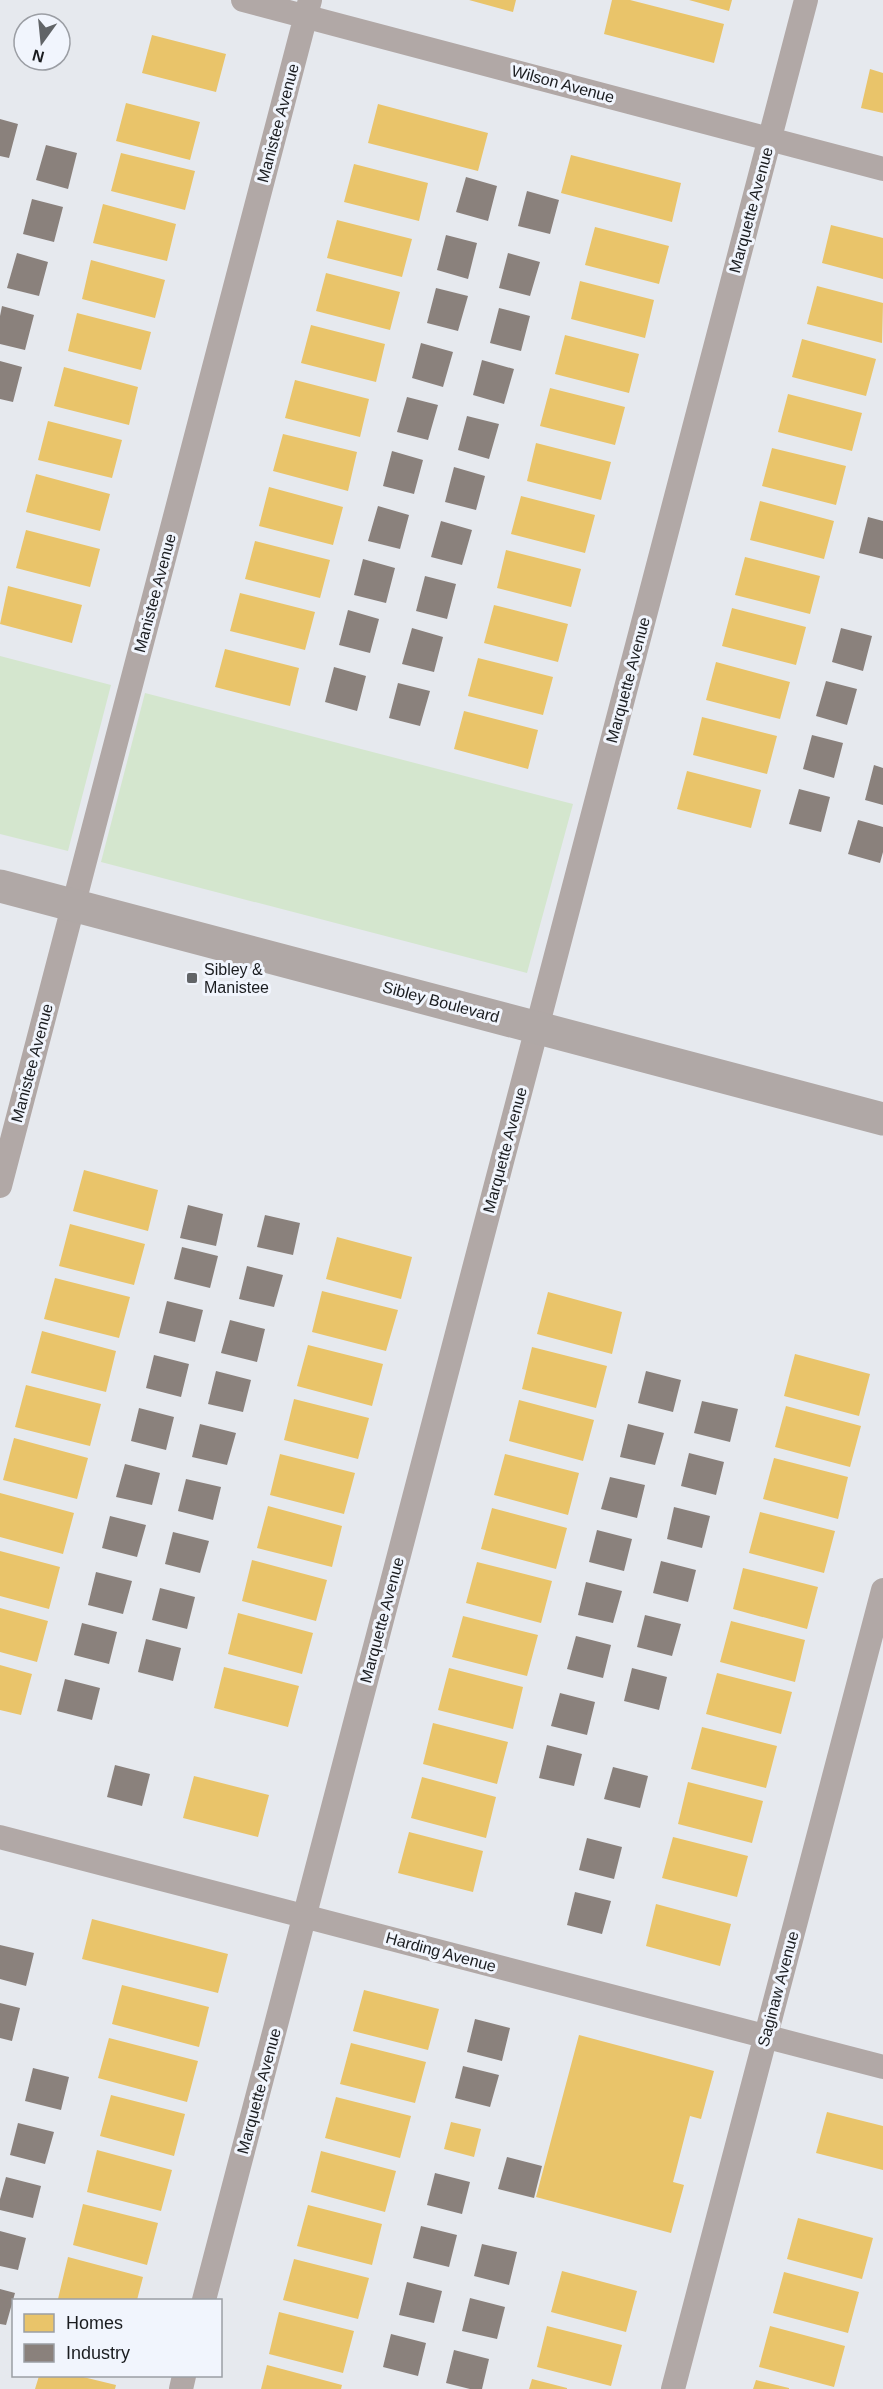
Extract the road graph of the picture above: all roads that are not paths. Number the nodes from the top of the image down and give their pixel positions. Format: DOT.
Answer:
graph roads {
  1 [pos="243,0"];
  2 [pos="806,0"];
  3 [pos="308,8"];
  4 [pos="770,139"];
  5 [pos="883,169"];
  6 [pos="0,886"];
  7 [pos="73,905"];
  8 [pos="537,1028"];
  9 [pos="883,1119"];
  10 [pos="0,1186"];
  11 [pos="883,1590"];
  12 [pos="0,1837"];
  13 [pos="304,1917"];
  14 [pos="766,2037"];
  15 [pos="883,2067"];
  16 [pos="205,2299"];
  17 [pos="674,2389"];
  1 -- 3 [label="street, Wilson Avenue"];
  2 -- 4 [label="street, Marquette Avenue"];
  3 -- 4 [label="street, Wilson Avenue"];
  3 -- 7 [label="street, Manistee Avenue"];
  4 -- 5 [label="street, Wilson Avenue"];
  4 -- 8 [label="street, Marquette Avenue"];
  6 -- 7 [label="main road, Sibley Boulevard"];
  7 -- 8 [label="main road, Sibley Boulevard"];
  7 -- 10 [label="street, Manistee Avenue"];
  8 -- 9 [label="main road, Sibley Boulevard"];
  8 -- 13 [label="street, Marquette Avenue"];
  11 -- 14 [label="street, Saginaw Avenue"];
  12 -- 13 [label="street, Harding Avenue"];
  13 -- 14 [label="street, Harding Avenue"];
  13 -- 16 [label="street, Marquette Avenue"];
  14 -- 15 [label="street, Harding Avenue"];
  14 -- 17 [label="street, Saginaw Avenue"];
}
